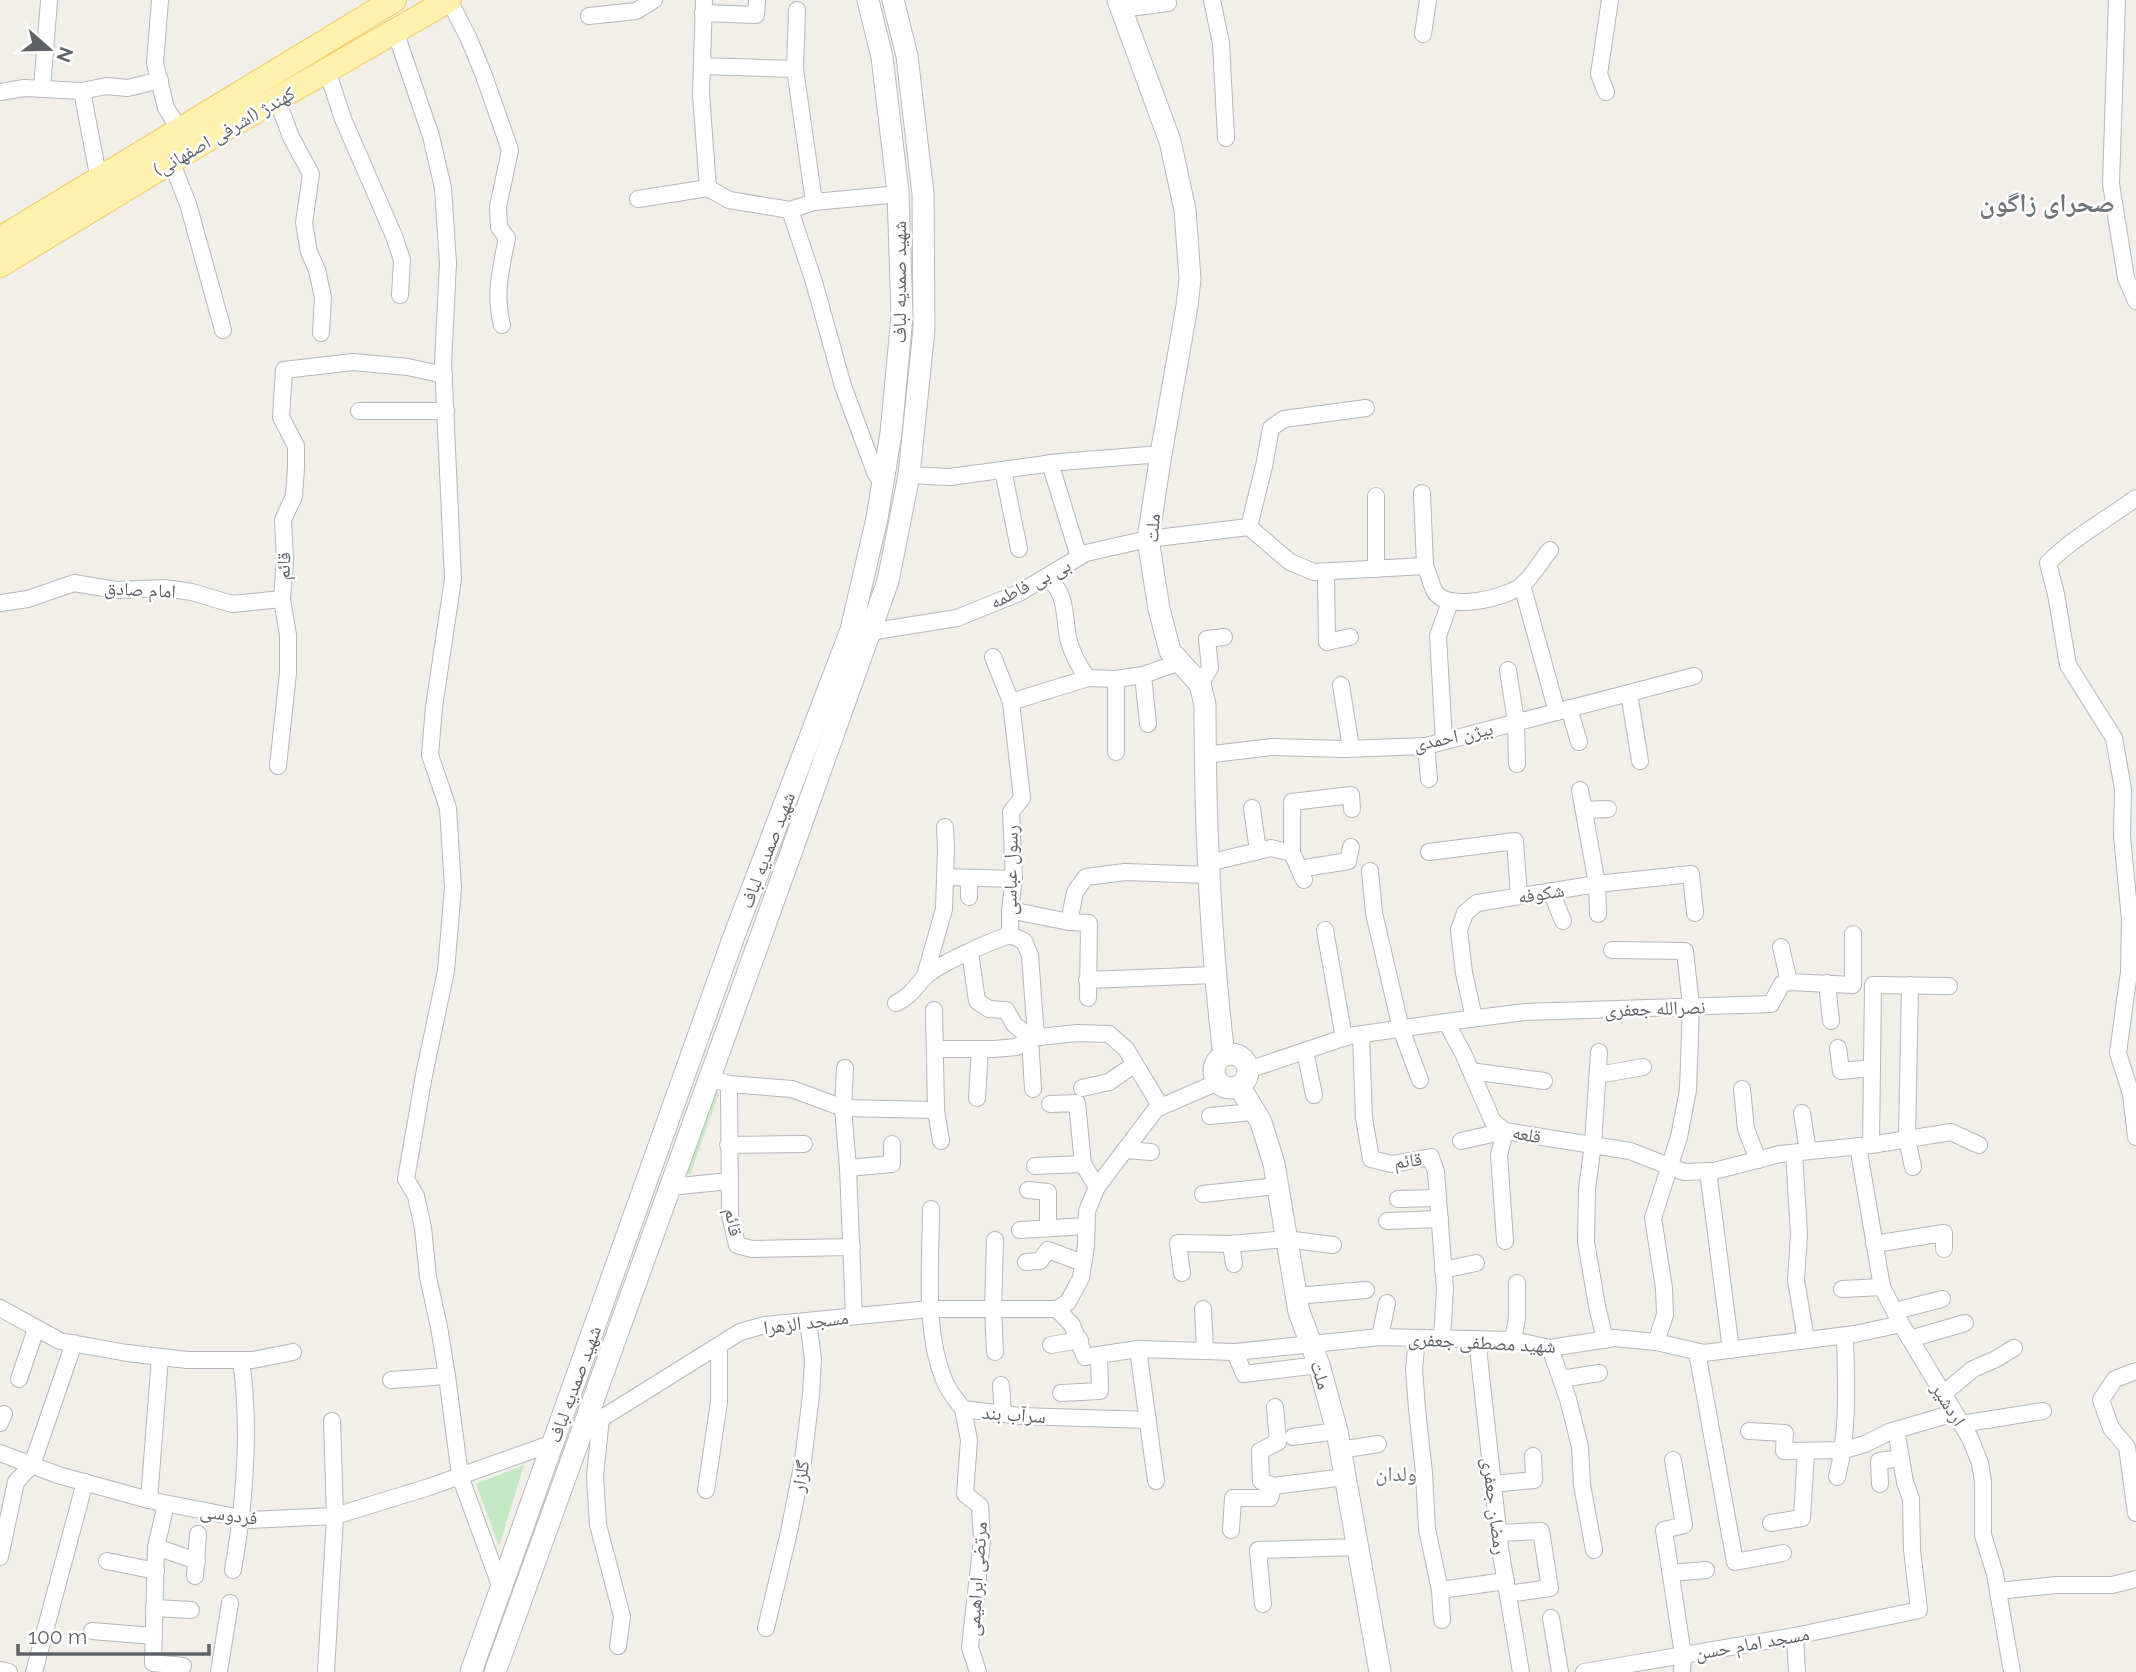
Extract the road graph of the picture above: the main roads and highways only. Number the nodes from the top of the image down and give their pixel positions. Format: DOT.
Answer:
graph roads {
  1 [pos="394,0"];
  2 [pos="449,0"];
  3 [pos="868,0"];
  4 [pos="893,0"];
  5 [pos="1120,5"];
  6 [pos="372,8"];
  7 [pos="49,222"];
  8 [pos="0,239"];
  9 [pos="0,265"];
  10 [pos="831,711"];
  11 [pos="471,1672"];
  12 [pos="495,1672"];
  13 [pos="1380,1672"];
  1 -- 6 [label="main road, کهندژ (اشرفی اصفهانی)"];
  2 -- 7 [label="main road, کهندژ (اشرفی اصفهانی)"];
  3 -- 10 [label="main road, شهید صمدیه لباف"];
  4 -- 10 [label="main road, شهید صمدیه لباف"];
  5 -- 13 [label="main road, ملت"];
  6 -- 7 [label="main road, کهندژ (اشرفی اصفهانی)"];
  7 -- 8 [label="main road, کهندژ (اشرفی اصفهانی)"];
  7 -- 9 [label="main road, کهندژ (اشرفی اصفهانی)"];
  10 -- 11 [label="main road, شهید صمدیه لباف"];
  10 -- 12 [label="main road, شهید صمدیه لباف"];
}
